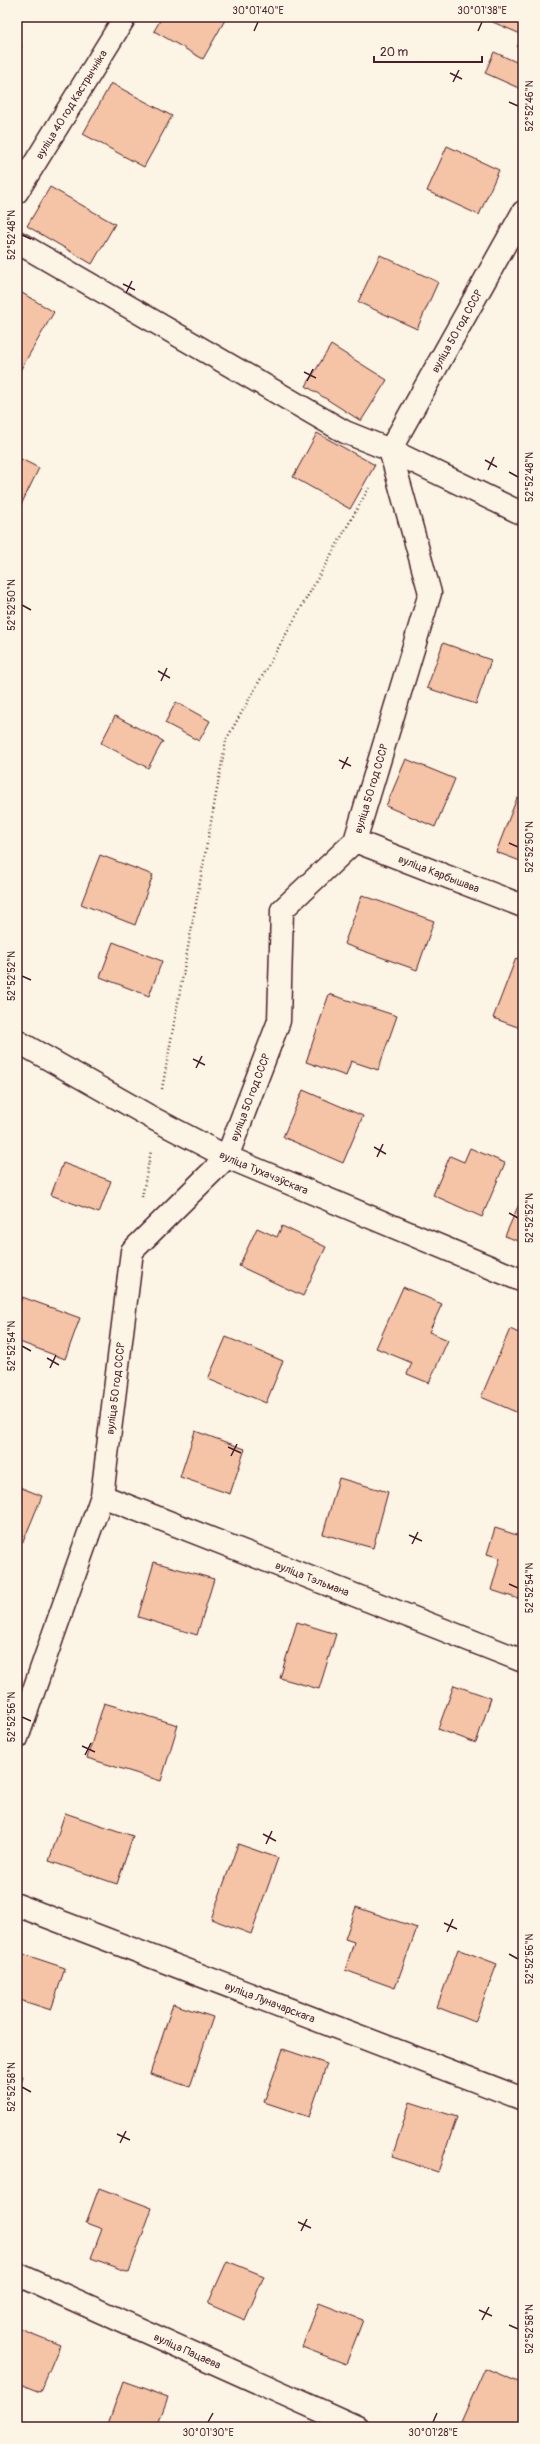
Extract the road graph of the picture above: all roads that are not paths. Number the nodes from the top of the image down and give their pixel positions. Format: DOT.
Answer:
graph roads {
  1 [pos="125,17"];
  2 [pos="17,192"];
  3 [pos="523,212"];
  4 [pos="17,242"];
  5 [pos="390,450"];
  6 [pos="523,514"];
  7 [pos="355,841"];
  8 [pos="523,906"];
  9 [pos="17,1041"];
  10 [pos="227,1156"];
  11 [pos="523,1281"];
  12 [pos="102,1496"];
  13 [pos="523,1661"];
  14 [pos="17,1738"];
  15 [pos="17,1905"];
  16 [pos="523,2099"];
  17 [pos="17,2274"];
  18 [pos="357,2427"];
  1 -- 2 [label="street, вуліца 40 год Кастрычніка"];
  3 -- 5 [label="street, вуліца 50 год СССР"];
  4 -- 5 [label="street"];
  5 -- 6 [label="street"];
  5 -- 7 [label="street, вуліца 50 год СССР"];
  7 -- 8 [label="street, вуліца Карбышава"];
  7 -- 10 [label="street, вуліца 50 год СССР"];
  9 -- 10 [label="street, вуліца Тухачэўскага"];
  10 -- 11 [label="street, вуліца Тухачэўскага"];
  10 -- 12 [label="street, вуліца 50 год СССР"];
  12 -- 13 [label="street, вуліца Тэльмана"];
  12 -- 14 [label="street, вуліца 50 год СССР"];
  15 -- 16 [label="street, вуліца Луначарскага"];
  17 -- 18 [label="street, вуліца Пацаева"];
}
